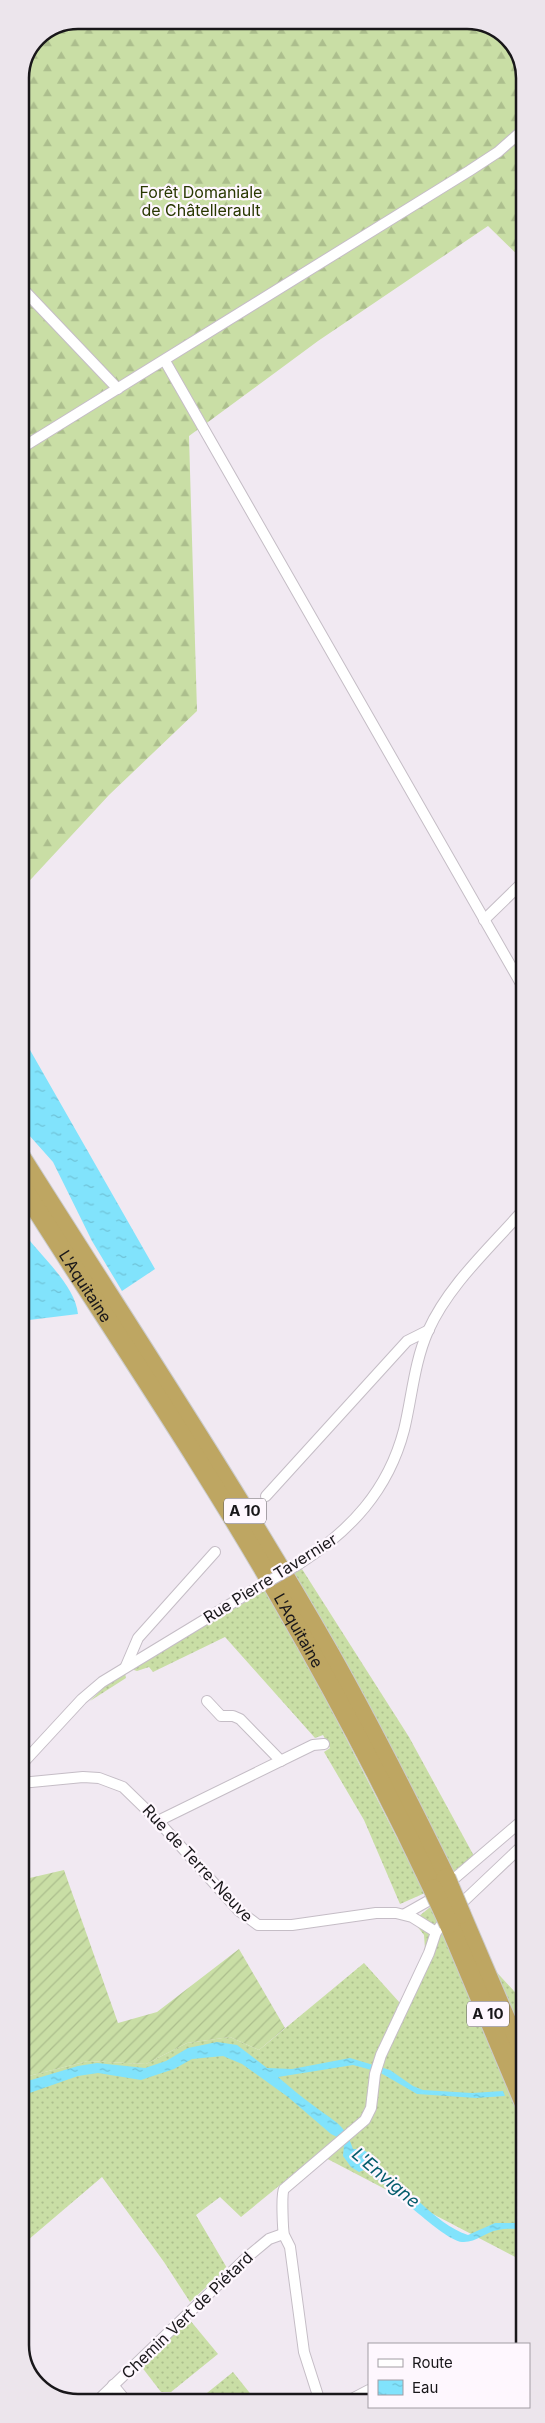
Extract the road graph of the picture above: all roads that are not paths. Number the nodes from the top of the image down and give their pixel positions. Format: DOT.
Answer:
graph roads {
  1 [pos="516,136"];
  2 [pos="29,295"];
  3 [pos="164,361"];
  4 [pos="118,389"];
  5 [pos="29,443"];
  6 [pos="516,889"];
  7 [pos="484,920"];
  8 [pos="516,975"];
  9 [pos="29,1171"];
  10 [pos="29,1200"];
  11 [pos="516,1218"];
  12 [pos="429,1330"];
  13 [pos="266,1496"];
  14 [pos="215,1552"];
  15 [pos="126,1666"];
  16 [pos="206,1701"];
  17 [pos="324,1744"];
  18 [pos="29,1756"];
  19 [pos="281,1761"];
  20 [pos="29,1782"];
  21 [pos="158,1821"];
  22 [pos="516,1826"];
  23 [pos="516,1851"];
  24 [pos="440,1884"];
  25 [pos="405,1914"];
  26 [pos="449,1923"];
  27 [pos="516,2047"];
  28 [pos="516,2083"];
  29 [pos="283,2234"];
  30 [pos="113,2386"];
  31 [pos="104,2394"];
  32 [pos="120,2394"];
  33 [pos="317,2394"];
  1 -- 3 [label="street"];
  2 -- 4 [label="street"];
  3 -- 4 [label="street"];
  3 -- 7 [label="street"];
  4 -- 5 [label="street"];
  6 -- 7 [label="street"];
  7 -- 8 [label="street"];
  9 -- 24 [label="highway, L'Aquitaine / A 10"];
  10 -- 24 [label="highway, L'Aquitaine / A 10"];
  11 -- 12 [label="street, Rue Pierre Tavernier"];
  12 -- 13 [label="street"];
  12 -- 15 [label="street, Rue Pierre Tavernier, bridge"];
  14 -- 15 [label="street"];
  15 -- 18 [label="street, Rue Pierre Tavernier"];
  16 -- 19 [label="street"];
  17 -- 19 [label="street"];
  19 -- 21 [label="street"];
  20 -- 21 [label="street, Rue de Terre-Neuve"];
  21 -- 25 [label="street, Rue de Terre-Neuve"];
  22 -- 25 [label="street"];
  23 -- 26 [label="street"];
  24 -- 26 [label="highway, L'Aquitaine / A 10, bridge"];
  25 -- 26 [label="street, Rue de Terre-Neuve"];
  26 -- 27 [label="highway, L'Aquitaine / A 10"];
  26 -- 28 [label="highway, L'Aquitaine / A 10"];
  26 -- 29 [label="street"];
  29 -- 30 [label="street, Chemin Vert de Piétard"];
  29 -- 33 [label="street"];
  30 -- 31 [label="street, Chemin Vert de Piétard"];
  30 -- 32 [label="street"];
}
